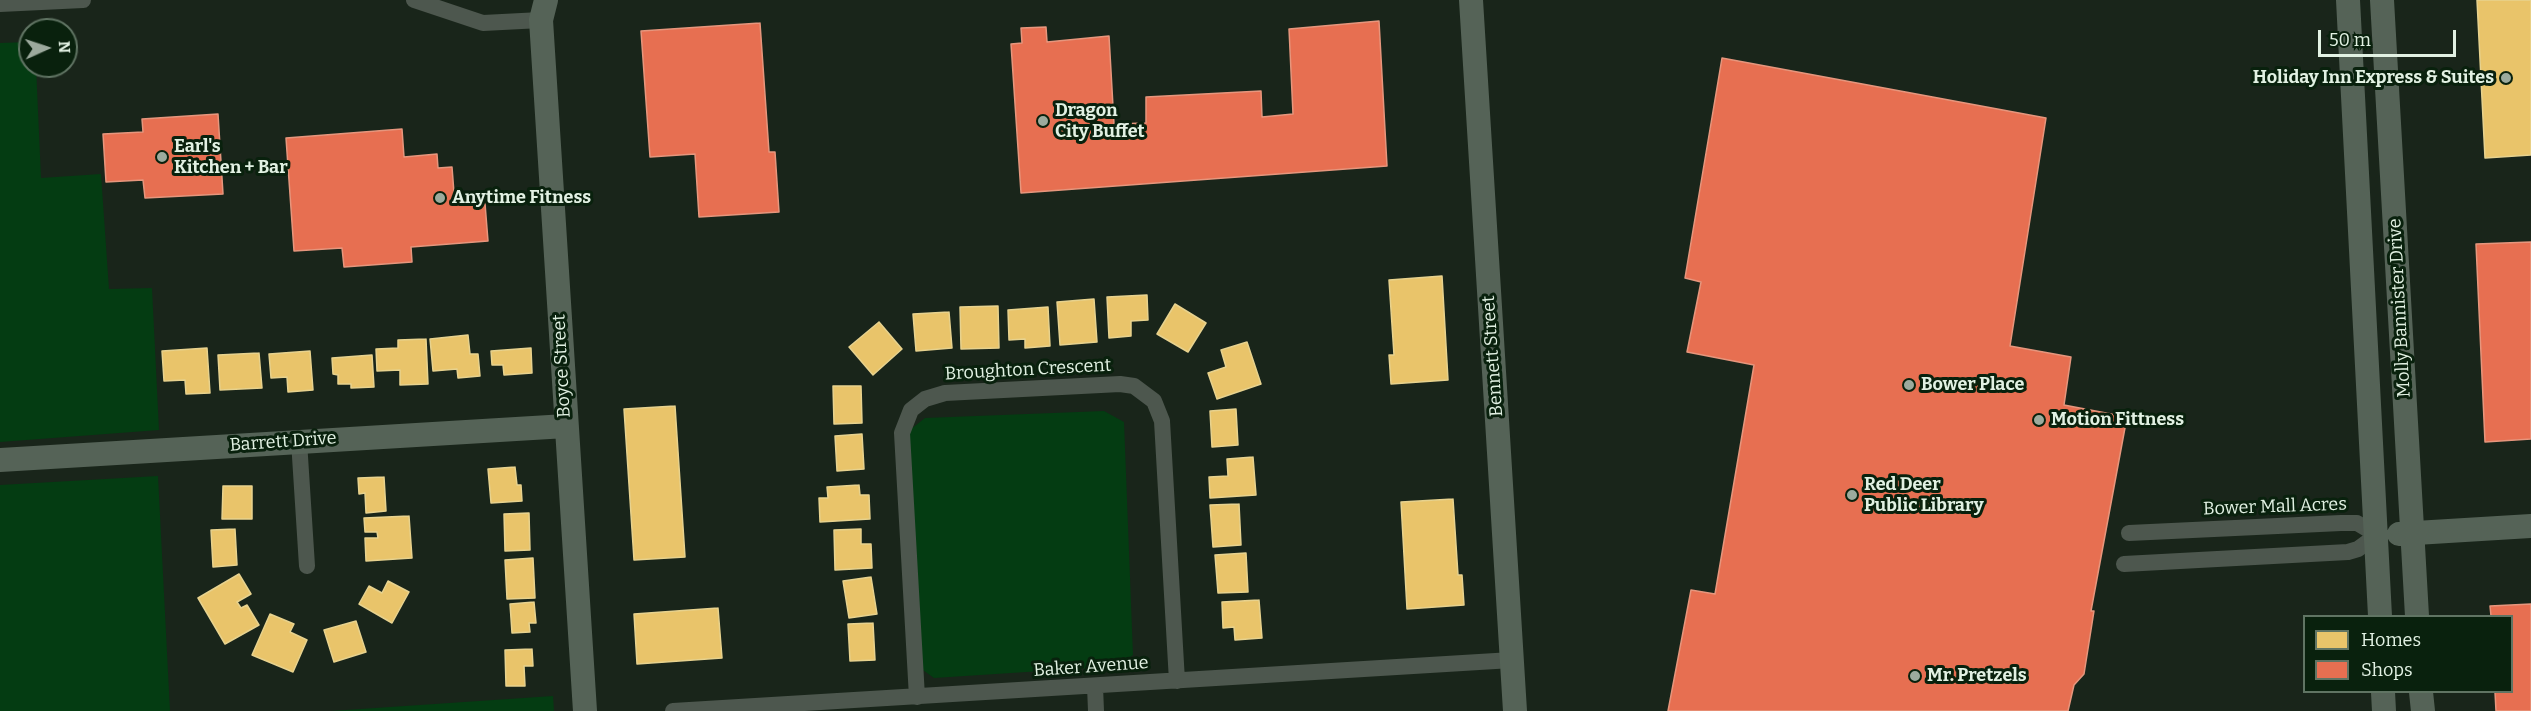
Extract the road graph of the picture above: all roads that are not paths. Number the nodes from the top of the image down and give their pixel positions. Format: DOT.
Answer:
graph roads {
  1 [pos="83,0"];
  2 [pos="414,0"];
  3 [pos="1471,0"];
  4 [pos="2348,0"];
  5 [pos="2382,0"];
  6 [pos="0,4"];
  7 [pos="540,7"];
  8 [pos="566,426"];
  9 [pos="299,441"];
  10 [pos="0,460"];
  11 [pos="2531,526"];
  12 [pos="2129,533"];
  13 [pos="2413,534"];
  14 [pos="2377,535"];
  15 [pos="2124,564"];
  16 [pos="307,566"];
  17 [pos="2380,615"];
  18 [pos="2417,615"];
  19 [pos="1512,660"];
  20 [pos="1178,681"];
  21 [pos="1095,686"];
  22 [pos="2383,693"];
  23 [pos="2421,693"];
  24 [pos="917,697"];
  25 [pos="585,711"];
  26 [pos="674,711"];
  27 [pos="1096,711"];
  28 [pos="1515,711"];
  29 [pos="2384,711"];
  30 [pos="2422,711"];
  1 -- 6 [label="street"];
  2 -- 7 [label="street"];
  3 -- 19 [label="street, Bennett Street"];
  4 -- 14 [label="street, Molly Bannister Drive"];
  5 -- 13 [label="street, Molly Bannister Drive"];
  7 -- 8 [label="street, Boyce Street"];
  8 -- 9 [label="street, Barrett Drive"];
  8 -- 25 [label="street, Boyce Street"];
  9 -- 10 [label="street, Barrett Drive"];
  9 -- 16 [label="street"];
  11 -- 13 [label="street"];
  12 -- 14 [label="street, Bower Mall Acres"];
  13 -- 14 [label="street"];
  13 -- 18 [label="street, Molly Bannister Drive"];
  14 -- 15 [label="street"];
  14 -- 17 [label="street, Molly Bannister Drive"];
  19 -- 20 [label="street, Baker Avenue"];
  19 -- 28 [label="street, Bennett Street"];
  20 -- 21 [label="street, Baker Avenue"];
  20 -- 24 [label="street, Broughton Crescent"];
  21 -- 24 [label="street, Baker Avenue"];
  21 -- 27 [label="street"];
  22 -- 29 [label="street"];
  23 -- 30 [label="street"];
  24 -- 26 [label="street, Baker Avenue"];
}
